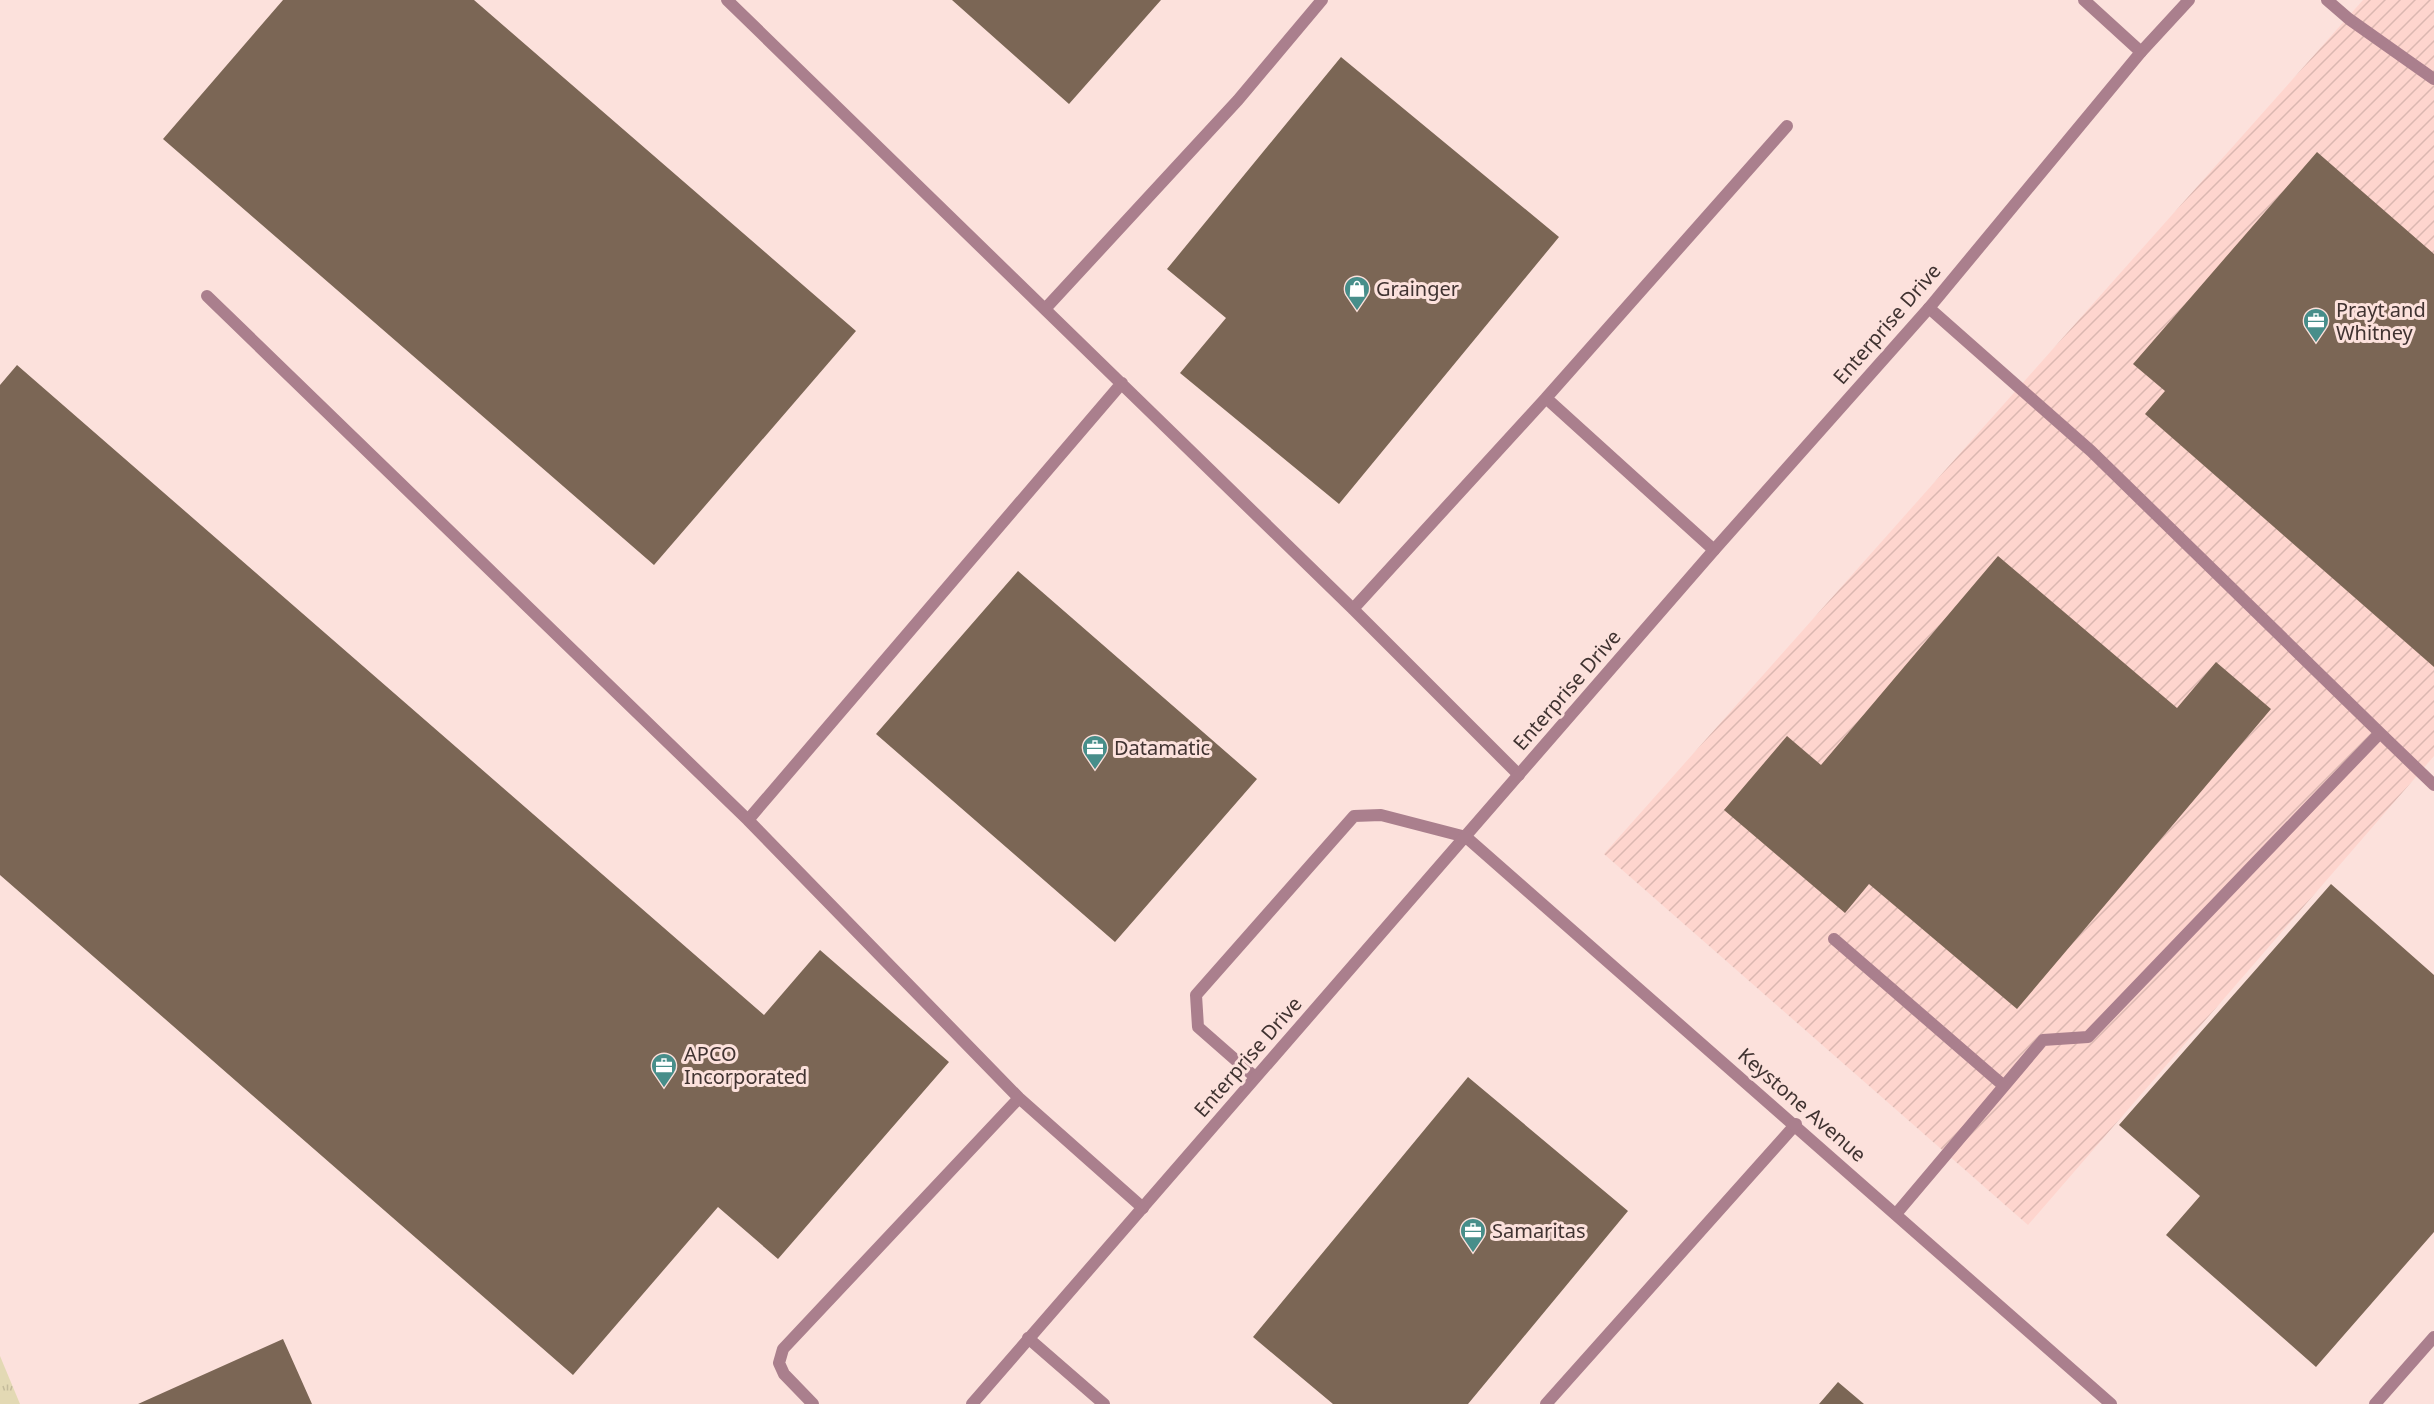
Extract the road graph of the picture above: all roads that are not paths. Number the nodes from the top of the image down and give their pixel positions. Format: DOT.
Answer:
graph roads {
  1 [pos="727,0"];
  2 [pos="1322,0"];
  3 [pos="2084,0"];
  4 [pos="2189,0"];
  5 [pos="2327,0"];
  6 [pos="2141,52"];
  7 [pos="2434,79"];
  8 [pos="1787,126"];
  9 [pos="207,296"];
  10 [pos="1929,308"];
  11 [pos="1045,309"];
  12 [pos="1122,383"];
  13 [pos="1546,398"];
  14 [pos="1714,550"];
  15 [pos="1353,609"];
  16 [pos="2380,733"];
  17 [pos="1519,775"];
  18 [pos="2434,785"];
  19 [pos="748,820"];
  20 [pos="1466,837"];
  21 [pos="1834,939"];
  22 [pos="1255,1077"];
  23 [pos="2004,1086"];
  24 [pos="1019,1098"];
  25 [pos="1796,1125"];
  26 [pos="1143,1208"];
  27 [pos="1896,1214"];
  28 [pos="2434,1337"];
  29 [pos="1028,1338"];
  30 [pos="979,1401"];
  31 [pos="813,1404"];
  32 [pos="1104,1404"];
  33 [pos="1546,1404"];
  34 [pos="2111,1404"];
  35 [pos="2375,1404"];
  1 -- 11 [label="street"];
  2 -- 11 [label="street"];
  3 -- 6 [label="street"];
  4 -- 6 [label="street, Enterprise Drive"];
  5 -- 7 [label="street"];
  6 -- 10 [label="street, Enterprise Drive"];
  8 -- 13 [label="street"];
  9 -- 19 [label="street"];
  10 -- 14 [label="street, Enterprise Drive"];
  10 -- 16 [label="street"];
  11 -- 12 [label="street"];
  12 -- 15 [label="street"];
  12 -- 19 [label="street"];
  13 -- 14 [label="street"];
  13 -- 15 [label="street"];
  14 -- 17 [label="street, Enterprise Drive"];
  15 -- 17 [label="street"];
  16 -- 18 [label="street"];
  16 -- 23 [label="street"];
  17 -- 20 [label="street, Enterprise Drive"];
  19 -- 24 [label="street"];
  20 -- 22 [label="street, Enterprise Drive"];
  20 -- 22 [label="street"];
  20 -- 25 [label="street, Keystone Avenue"];
  21 -- 23 [label="street"];
  22 -- 26 [label="street, Enterprise Drive"];
  23 -- 27 [label="street"];
  24 -- 26 [label="street"];
  24 -- 31 [label="street"];
  25 -- 27 [label="street, Keystone Avenue"];
  25 -- 33 [label="street"];
  26 -- 29 [label="street, Enterprise Drive"];
  27 -- 34 [label="street, Keystone Avenue"];
  28 -- 35 [label="street"];
  29 -- 30 [label="street, Enterprise Drive"];
  29 -- 32 [label="street"];
}
